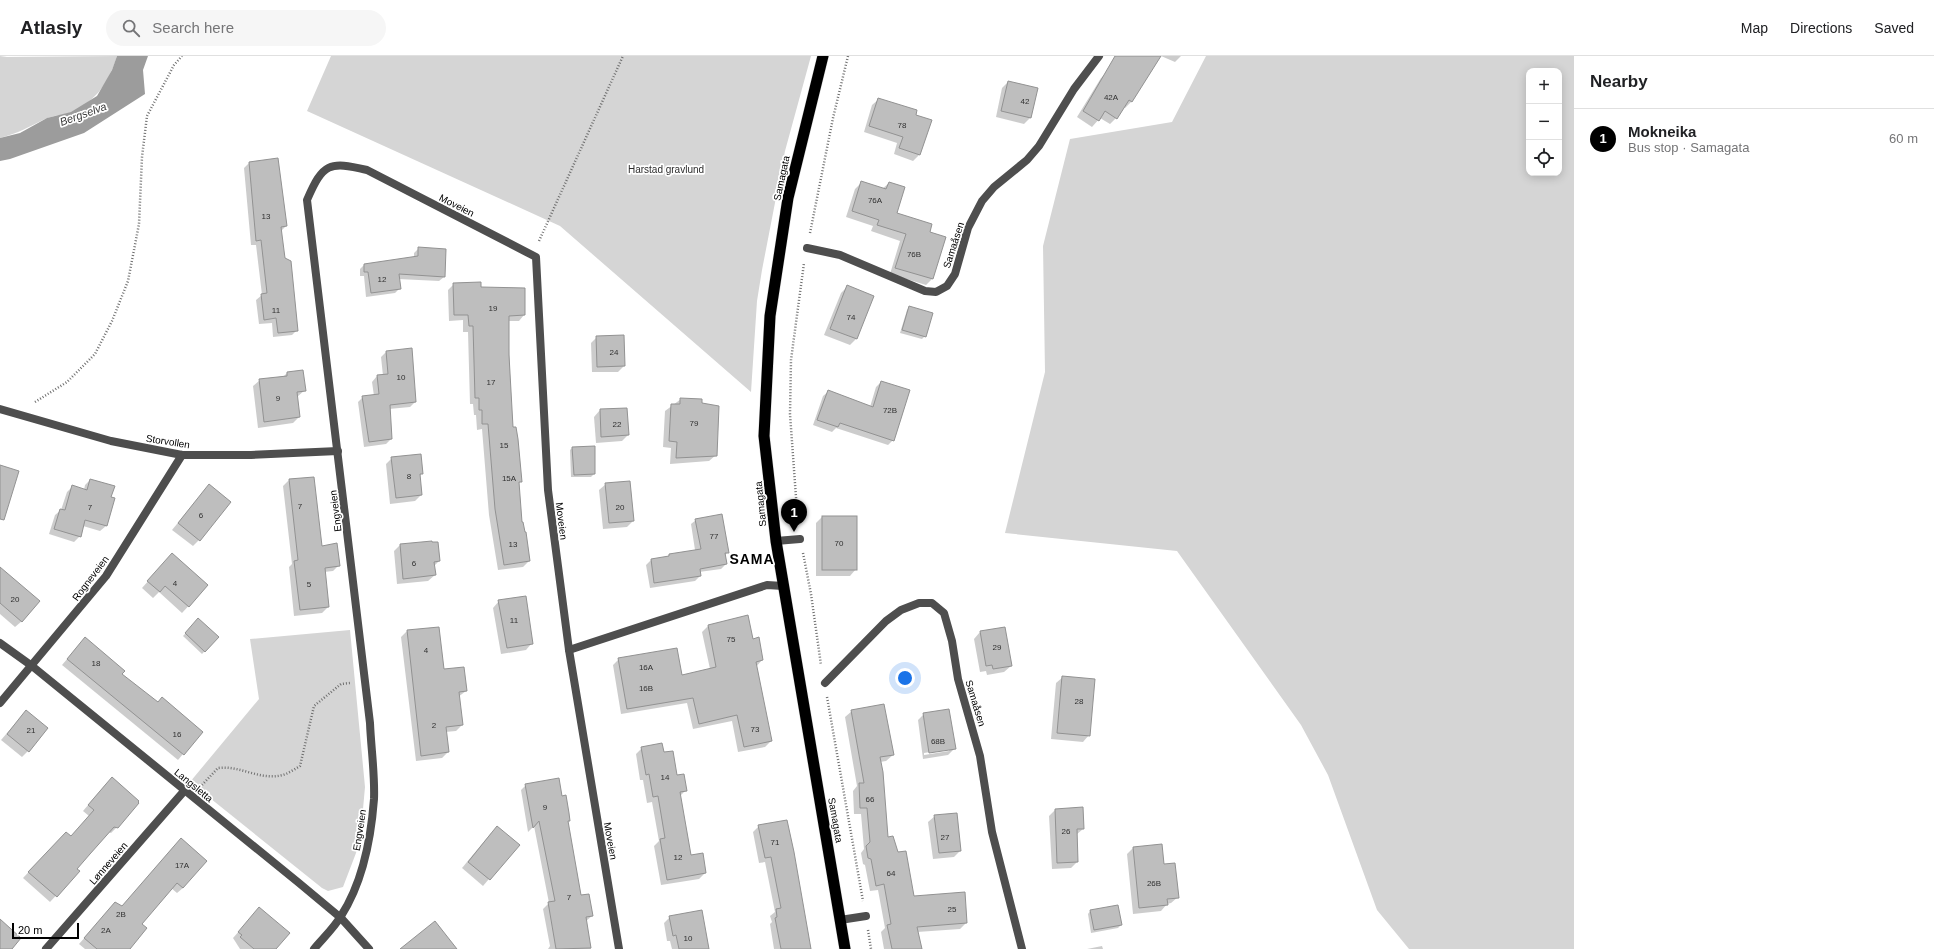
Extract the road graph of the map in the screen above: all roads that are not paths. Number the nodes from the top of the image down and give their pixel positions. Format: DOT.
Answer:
graph roads {
  1 [pos="823,56"];
  2 [pos="1099,56"];
  3 [pos="389,181"];
  4 [pos="807,248"];
  5 [pos="0,409"];
  6 [pos="338,451"];
  7 [pos="182,455"];
  8 [pos="800,539"];
  9 [pos="776,541"];
  10 [pos="783,586"];
  11 [pos="0,643"];
  12 [pos="569,650"];
  13 [pos="32,666"];
  14 [pos="825,683"];
  15 [pos="0,703"];
  16 [pos="185,790"];
  17 [pos="866,916"];
  18 [pos="341,918"];
  19 [pos="840,920"];
  20 [pos="46,949"];
  21 [pos="314,949"];
  22 [pos="369,949"];
  23 [pos="620,949"];
  24 [pos="845,949"];
  25 [pos="1022,949"];
  1 -- 9 [label="highway, Samagata"];
  2 -- 4 [label="street, Samaåsen"];
  3 -- 6 [label="street, Engveien"];
  3 -- 12 [label="street, Moveien"];
  5 -- 7 [label="street, Storvollen"];
  6 -- 7 [label="street, Storvollen"];
  6 -- 18 [label="street, Engveien"];
  7 -- 13 [label="street, Rogneveien"];
  8 -- 9 [label="street"];
  9 -- 10 [label="highway, Samagata"];
  10 -- 12 [label="street"];
  10 -- 19 [label="highway, Samagata"];
  11 -- 13 [label="street, Langsletta"];
  12 -- 23 [label="street, Moveien"];
  13 -- 15 [label="street, Rogneveien"];
  13 -- 16 [label="street, Langsletta"];
  14 -- 25 [label="street, Samaåsen"];
  16 -- 18 [label="street, Langsletta"];
  16 -- 20 [label="street, Lønneveien"];
  17 -- 19 [label="street"];
  18 -- 21 [label="street, Engveien"];
  18 -- 22 [label="street, Langsletta"];
  19 -- 24 [label="highway, Samagata"];
}
